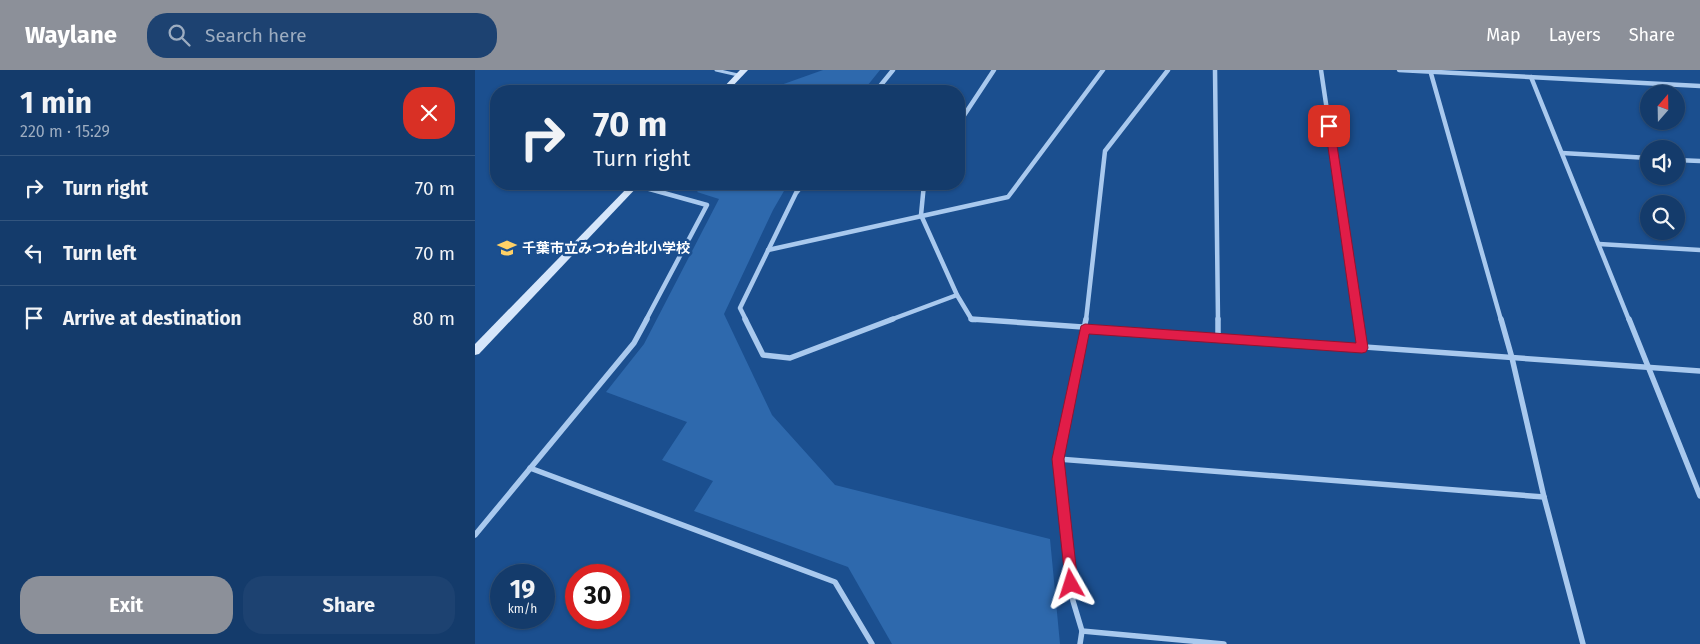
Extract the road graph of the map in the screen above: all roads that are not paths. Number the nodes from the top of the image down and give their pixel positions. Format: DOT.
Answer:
graph roads {
  1 [pos="716,70"];
  2 [pos="893,70"];
  3 [pos="994,70"];
  4 [pos="1103,70"];
  5 [pos="1167,70"];
  6 [pos="1215,70"];
  7 [pos="1321,70"];
  8 [pos="1399,70"];
  9 [pos="1430,71"];
  10 [pos="741,73"];
  11 [pos="1531,77"];
  12 [pos="730,85"];
  13 [pos="881,85"];
  14 [pos="1700,86"];
  15 [pos="965,114"];
  16 [pos="1562,153"];
  17 [pos="1640,157"];
  18 [pos="1685,160"];
  19 [pos="1700,161"];
  20 [pos="630,190"];
  21 [pos="656,190"];
  22 [pos="798,190"];
  23 [pos="923,190"];
  24 [pos="921,215"];
  25 [pos="1599,244"];
  26 [pos="768,250"];
  27 [pos="1700,250"];
  28 [pos="957,295"];
  29 [pos="1085,329"];
  30 [pos="1218,338"];
  31 [pos="1362,348"];
  32 [pos="475,351"];
  33 [pos="1513,358"];
  34 [pos="1648,368"];
  35 [pos="1700,371"];
  36 [pos="1058,459"];
  37 [pos="530,468"];
  38 [pos="1700,496"];
  39 [pos="1544,497"];
  40 [pos="475,535"];
  41 [pos="1082,631"];
  42 [pos="872,644"];
  43 [pos="1080,644"];
  44 [pos="1224,644"];
  45 [pos="1583,644"];
  1 -- 10 [label="lane"];
  2 -- 13 [label="street"];
  3 -- 15 [label="street"];
  4 -- 24 [label="street"];
  5 -- 29 [label="street"];
  6 -- 30 [label="street"];
  7 -- 31 [label="street"];
  8 -- 9 [label="street"];
  9 -- 11 [label="street"];
  9 -- 33 [label="street"];
  10 -- 12 [label="street"];
  11 -- 14 [label="street"];
  11 -- 16 [label="street"];
  16 -- 17 [label="street"];
  16 -- 25 [label="street"];
  18 -- 19 [label="street"];
  20 -- 32 [label="street"];
  21 -- 37 [label="street"];
  22 -- 26 [label="street"];
  23 -- 24 [label="street"];
  24 -- 26 [label="street"];
  24 -- 28 [label="street"];
  25 -- 27 [label="street"];
  25 -- 34 [label="street"];
  26 -- 28 [label="street"];
  28 -- 29 [label="street"];
  29 -- 30 [label="street"];
  29 -- 36 [label="street"];
  30 -- 31 [label="street"];
  31 -- 33 [label="street"];
  33 -- 34 [label="street"];
  33 -- 39 [label="street"];
  34 -- 35 [label="street"];
  34 -- 38 [label="street"];
  36 -- 39 [label="street"];
  36 -- 41 [label="street"];
  37 -- 40 [label="street"];
  37 -- 42 [label="street"];
  39 -- 45 [label="street"];
  41 -- 43 [label="street"];
  41 -- 44 [label="street"];
}
